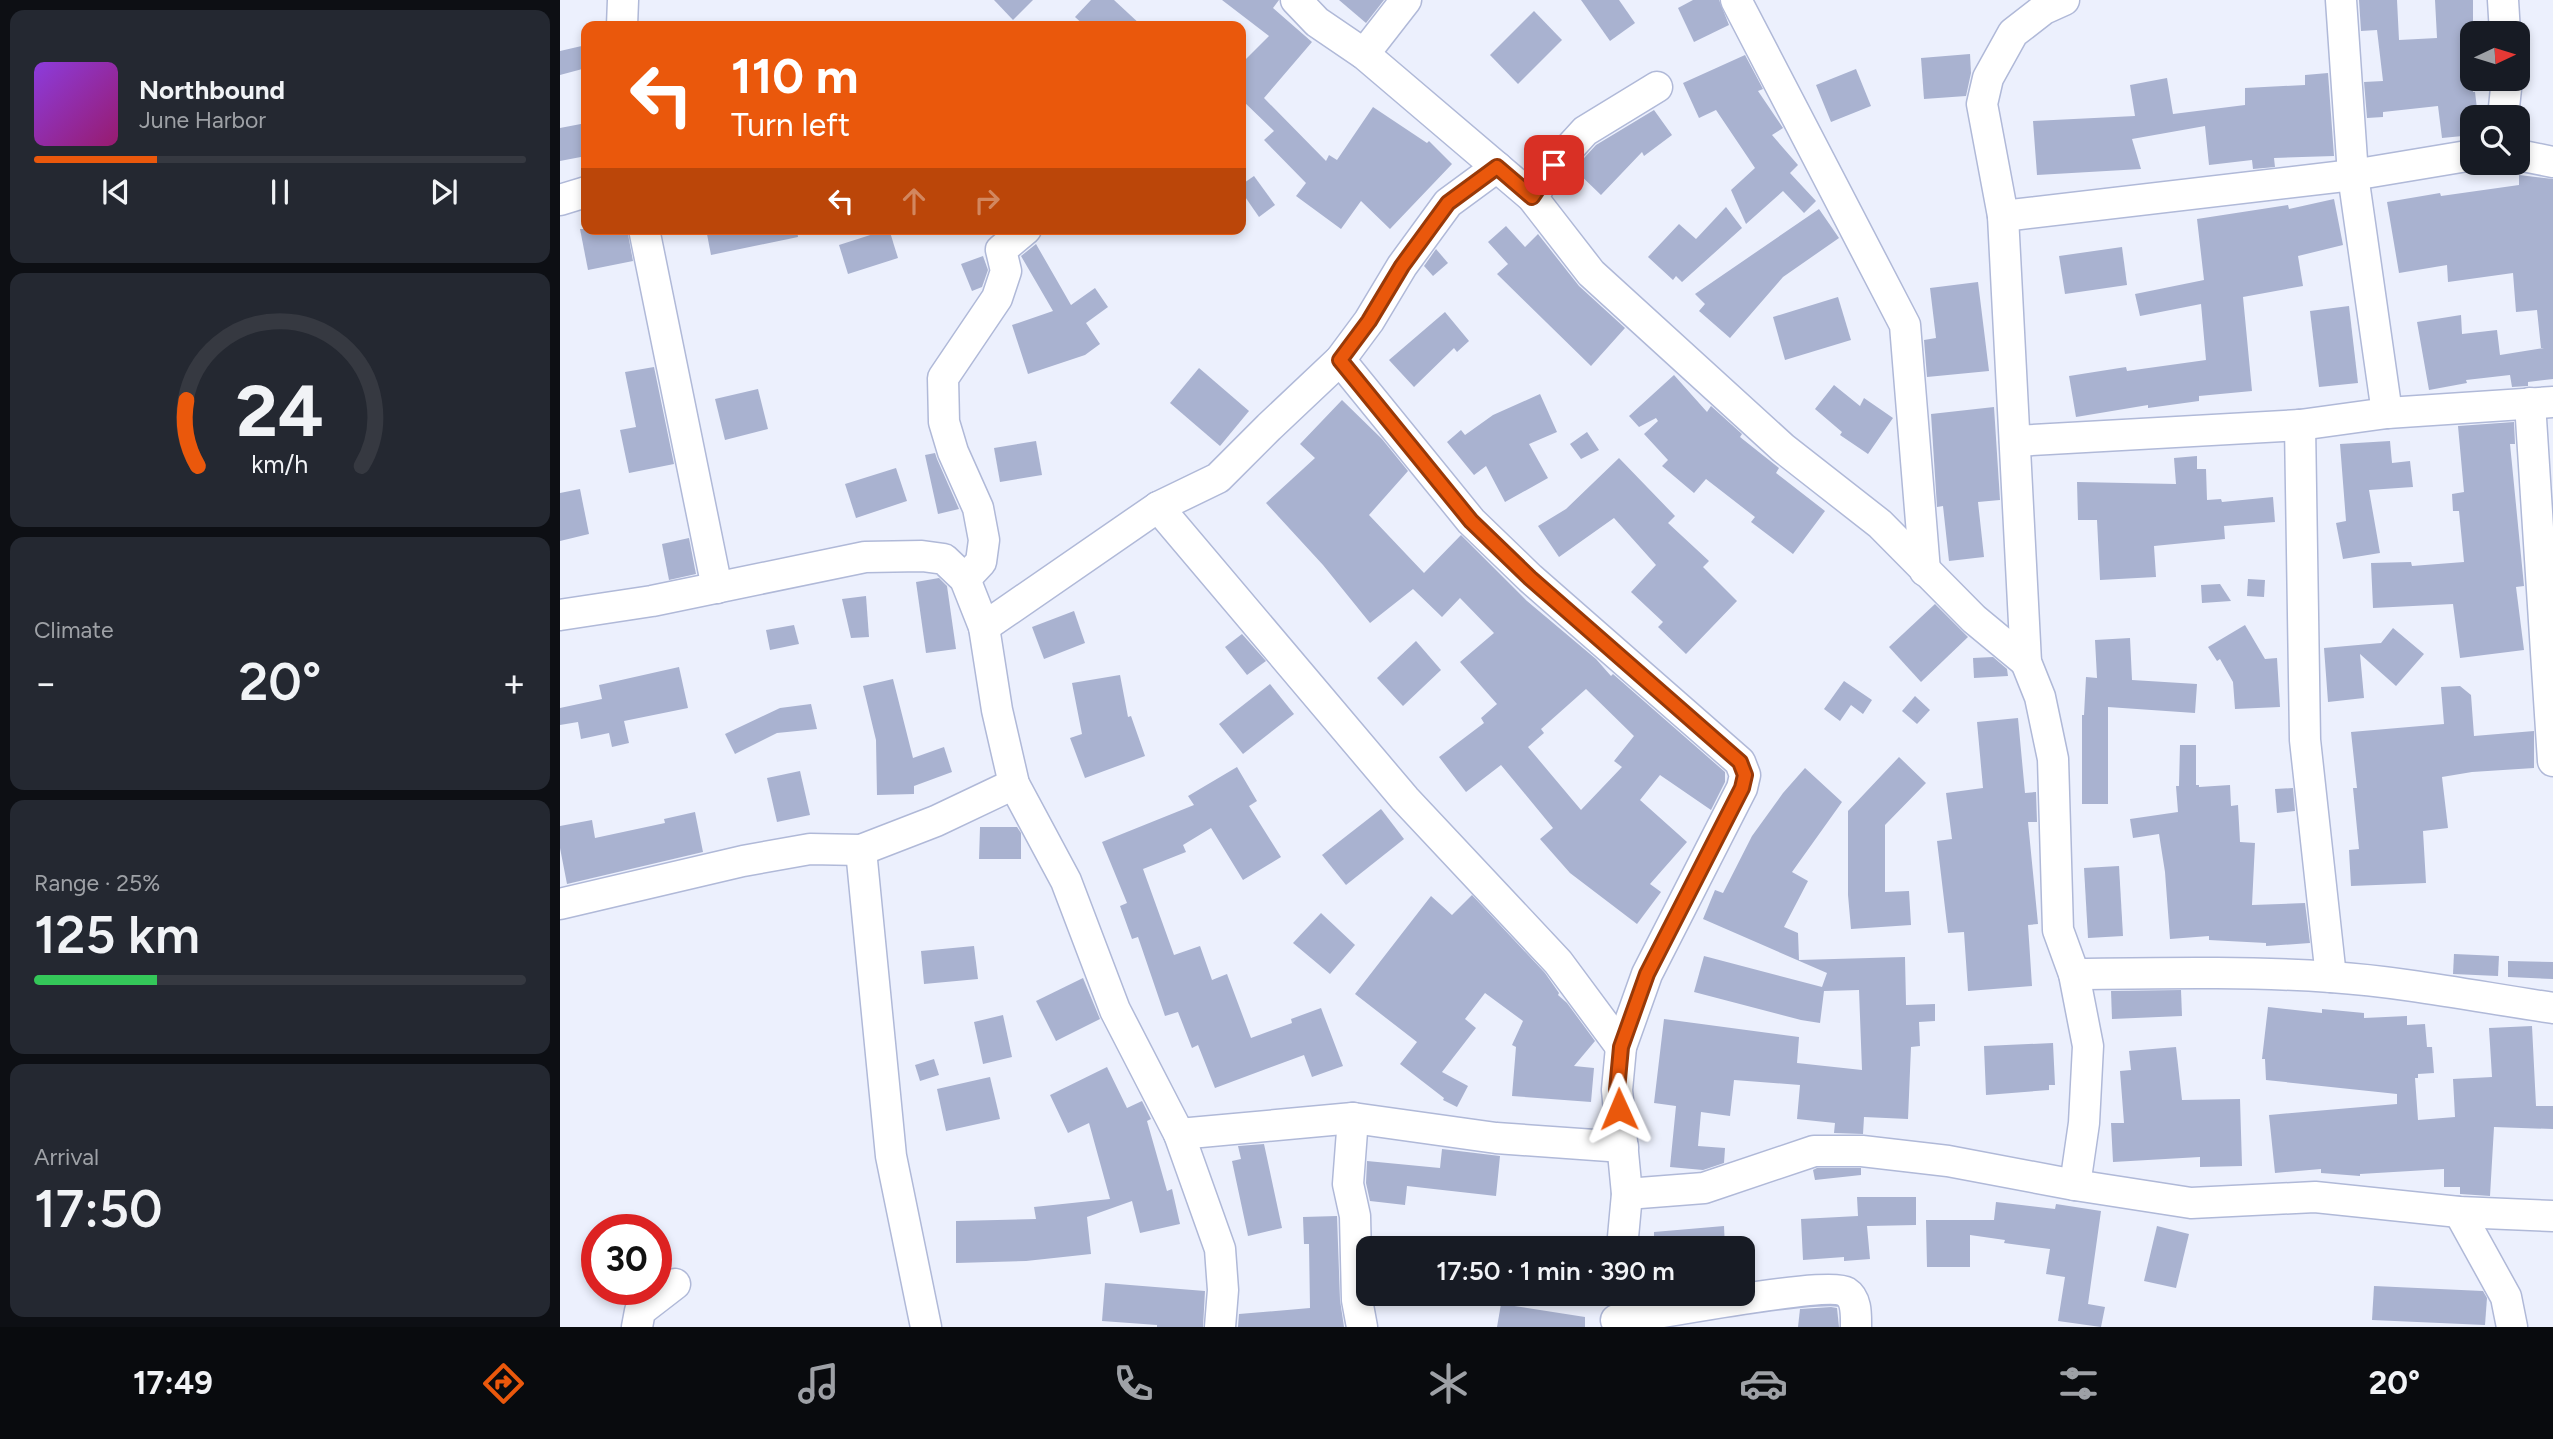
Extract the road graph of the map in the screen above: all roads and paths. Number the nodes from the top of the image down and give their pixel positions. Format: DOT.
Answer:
graph roads {
  1 [pos="623,0"];
  2 [pos="1296,0"];
  3 [pos="1406,0"];
  4 [pos="1736,0"];
  5 [pos="2064,0"];
  6 [pos="2341,0"];
  7 [pos="2503,0"];
  8 [pos="622,21"];
  9 [pos="2504,21"];
  10 [pos="1363,54"];
  11 [pos="1657,87"];
  12 [pos="2460,157"];
  13 [pos="2530,157"];
  14 [pos="2553,162"];
  15 [pos="1497,167"];
  16 [pos="2353,175"];
  17 [pos="581,194"];
  18 [pos="1532,197"];
  19 [pos="560,200"];
  20 [pos="2003,216"];
  21 [pos="644,235"];
  22 [pos="1019,235"];
  23 [pos="1340,360"];
  24 [pos="2542,403"];
  25 [pos="2387,412"];
  26 [pos="2300,425"];
  27 [pos="2015,441"];
  28 [pos="1158,507"];
  29 [pos="1926,570"];
  30 [pos="965,579"];
  31 [pos="717,588"];
  32 [pos="560,615"];
  33 [pos="984,627"];
  34 [pos="2026,662"];
  35 [pos="2553,761"];
  36 [pos="1014,784"];
  37 [pos="860,850"];
  38 [pos="560,904"];
  39 [pos="2074,974"];
  40 [pos="2331,977"];
  41 [pos="2553,1008"];
  42 [pos="1621,1047"];
  43 [pos="1353,1118"];
  44 [pos="1179,1134"];
  45 [pos="1623,1147"];
  46 [pos="2075,1185"];
  47 [pos="1627,1194"];
  48 [pos="2459,1212"];
  49 [pos="2553,1216"];
  50 [pos="1623,1236"];
  51 [pos="675,1284"];
  52 [pos="1617,1313"];
  53 [pos="637,1327"];
  54 [pos="926,1327"];
  55 [pos="1220,1327"];
  56 [pos="1362,1327"];
  57 [pos="1856,1327"];
  58 [pos="2512,1327"];
  1 -- 8 [label="street"];
  2 -- 10 [label="street"];
  3 -- 10 [label="street"];
  4 -- 29 [label="street"];
  5 -- 20 [label="street"];
  6 -- 16 [label="street"];
  7 -- 9 [label="street"];
  10 -- 15 [label="street"];
  11 -- 18 [label="street"];
  12 -- 16 [label="street"];
  13 -- 14 [label="street"];
  15 -- 18 [label="street"];
  15 -- 23 [label="street"];
  16 -- 20 [label="street"];
  16 -- 25 [label="street"];
  17 -- 19 [label="street"];
  18 -- 29 [label="street"];
  20 -- 27 [label="street"];
  21 -- 31 [label="street"];
  22 -- 30 [label="street"];
  23 -- 28 [label="street"];
  23 -- 42 [label="street"];
  24 -- 25 [label="street"];
  24 -- 35 [label="street"];
  25 -- 26 [label="street"];
  26 -- 27 [label="street"];
  26 -- 40 [label="street"];
  27 -- 34 [label="street"];
  28 -- 33 [label="street"];
  28 -- 42 [label="street"];
  29 -- 34 [label="street"];
  30 -- 31 [label="street"];
  30 -- 33 [label="street"];
  31 -- 32 [label="street"];
  33 -- 36 [label="street"];
  34 -- 39 [label="street"];
  36 -- 37 [label="street"];
  36 -- 44 [label="street"];
  37 -- 38 [label="street"];
  37 -- 54 [label="street"];
  39 -- 40 [label="street"];
  39 -- 46 [label="street"];
  40 -- 41 [label="street"];
  42 -- 45 [label="street"];
  43 -- 44 [label="street"];
  43 -- 45 [label="street"];
  43 -- 56 [label="street"];
  44 -- 55 [label="street"];
  45 -- 47 [label="street"];
  46 -- 47 [label="street"];
  46 -- 48 [label="street"];
  47 -- 50 [label="street"];
  48 -- 49 [label="street"];
  48 -- 58 [label="street"];
  51 -- 53 [label="street"];
  52 -- 57 [label="street"];
}
